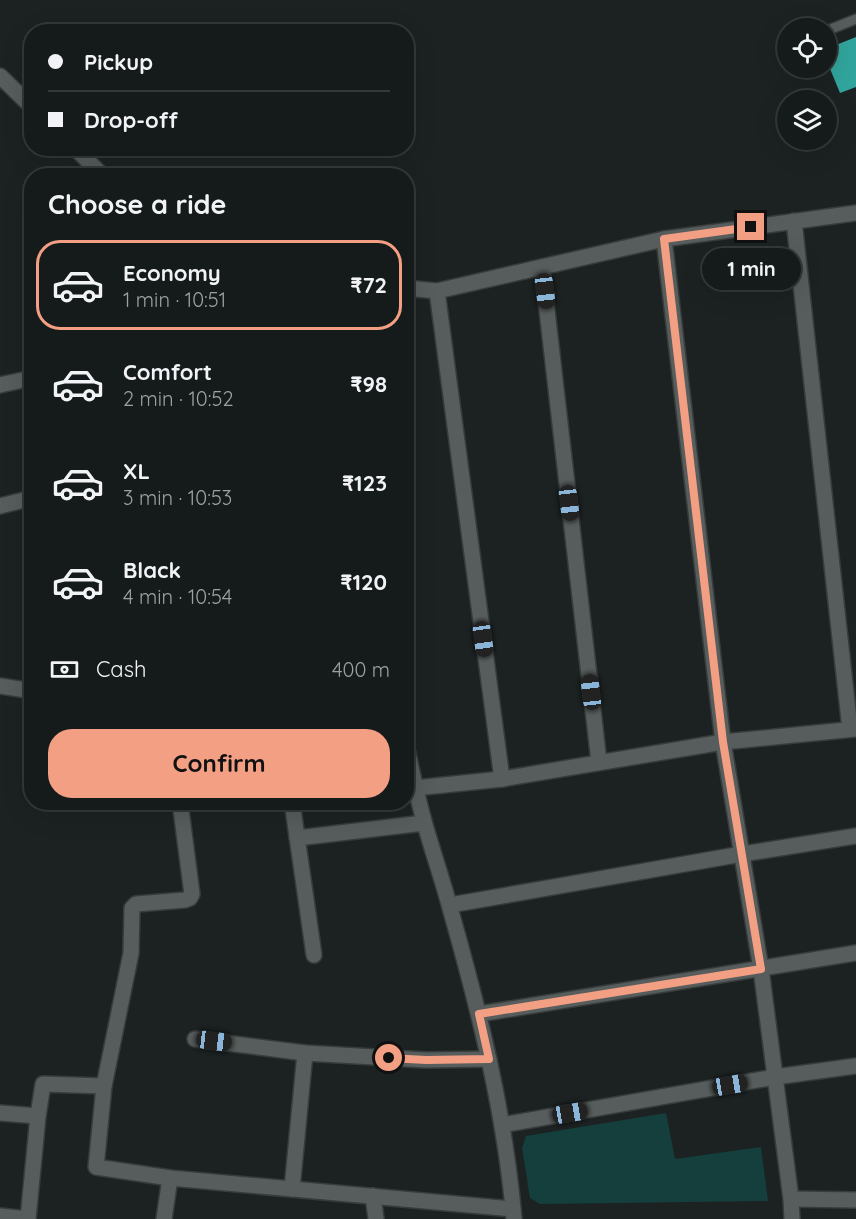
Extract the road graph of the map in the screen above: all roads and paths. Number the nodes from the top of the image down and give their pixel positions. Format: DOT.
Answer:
graph roads {
  1 [pos="856,19"];
  2 [pos="837,27"];
  3 [pos="0,76"];
  4 [pos="24,99"];
  5 [pos="83,156"];
  6 [pos="95,168"];
  7 [pos="856,213"];
  8 [pos="794,221"];
  9 [pos="664,239"];
  10 [pos="542,267"];
  11 [pos="414,289"];
  12 [pos="437,291"];
  13 [pos="24,380"];
  14 [pos="0,385"];
  15 [pos="24,500"];
  16 [pos="0,506"];
  17 [pos="0,686"];
  18 [pos="24,690"];
  19 [pos="853,729"];
  20 [pos="723,742"];
  21 [pos="599,762"];
  22 [pos="502,779"];
  23 [pos="414,783"];
  24 [pos="415,788"];
  25 [pos="181,810"];
  26 [pos="293,810"];
  27 [pos="424,823"];
  28 [pos="856,836"];
  29 [pos="297,838"];
  30 [pos="742,854"];
  31 [pos="450,905"];
  32 [pos="856,952"];
  33 [pos="314,955"];
  34 [pos="761,969"];
  35 [pos="479,1014"];
  36 [pos="195,1039"];
  37 [pos="305,1053"];
  38 [pos="489,1059"];
  39 [pos="856,1066"];
  40 [pos="775,1077"];
  41 [pos="104,1086"];
  42 [pos="0,1113"];
  43 [pos="38,1116"];
  44 [pos="502,1125"];
  45 [pos="170,1178"];
  46 [pos="292,1189"];
  47 [pos="373,1196"];
  48 [pos="791,1199"];
  49 [pos="856,1200"];
  50 [pos="513,1214"];
  51 [pos="0,1216"];
  52 [pos="28,1219"];
  53 [pos="164,1219"];
  54 [pos="376,1219"];
  55 [pos="792,1219"];
  1 -- 2 [label="lane"];
  3 -- 4 [label="street"];
  5 -- 6 [label="street"];
  7 -- 8 [label="street"];
  8 -- 9 [label="street"];
  8 -- 19 [label="street"];
  9 -- 10 [label="street"];
  9 -- 20 [label="street"];
  10 -- 12 [label="street"];
  10 -- 21 [label="street"];
  11 -- 12 [label="street"];
  12 -- 22 [label="street"];
  13 -- 14 [label="street"];
  15 -- 16 [label="street"];
  17 -- 18 [label="street"];
  19 -- 20 [label="street"];
  20 -- 21 [label="street"];
  20 -- 30 [label="street"];
  21 -- 22 [label="street"];
  22 -- 24 [label="street"];
  23 -- 24 [label="street"];
  24 -- 27 [label="street"];
  25 -- 41 [label="street"];
  26 -- 29 [label="street"];
  27 -- 29 [label="street"];
  27 -- 31 [label="street"];
  28 -- 30 [label="street"];
  29 -- 33 [label="street"];
  30 -- 31 [label="street"];
  30 -- 34 [label="street"];
  31 -- 35 [label="street"];
  32 -- 34 [label="street"];
  34 -- 35 [label="street"];
  34 -- 40 [label="street"];
  35 -- 38 [label="street"];
  36 -- 37 [label="street"];
  37 -- 38 [label="street"];
  37 -- 46 [label="street"];
  38 -- 44 [label="street"];
  39 -- 40 [label="street"];
  40 -- 44 [label="street"];
  40 -- 48 [label="street"];
  41 -- 43 [label="street"];
  41 -- 45 [label="street"];
  42 -- 43 [label="street"];
  43 -- 52 [label="street"];
  44 -- 50 [label="street"];
  45 -- 46 [label="street"];
  45 -- 53 [label="street"];
  46 -- 47 [label="street"];
  47 -- 50 [label="street"];
  47 -- 54 [label="street"];
  48 -- 49 [label="street"];
  48 -- 55 [label="street"];
  51 -- 52 [label="street"];
}
